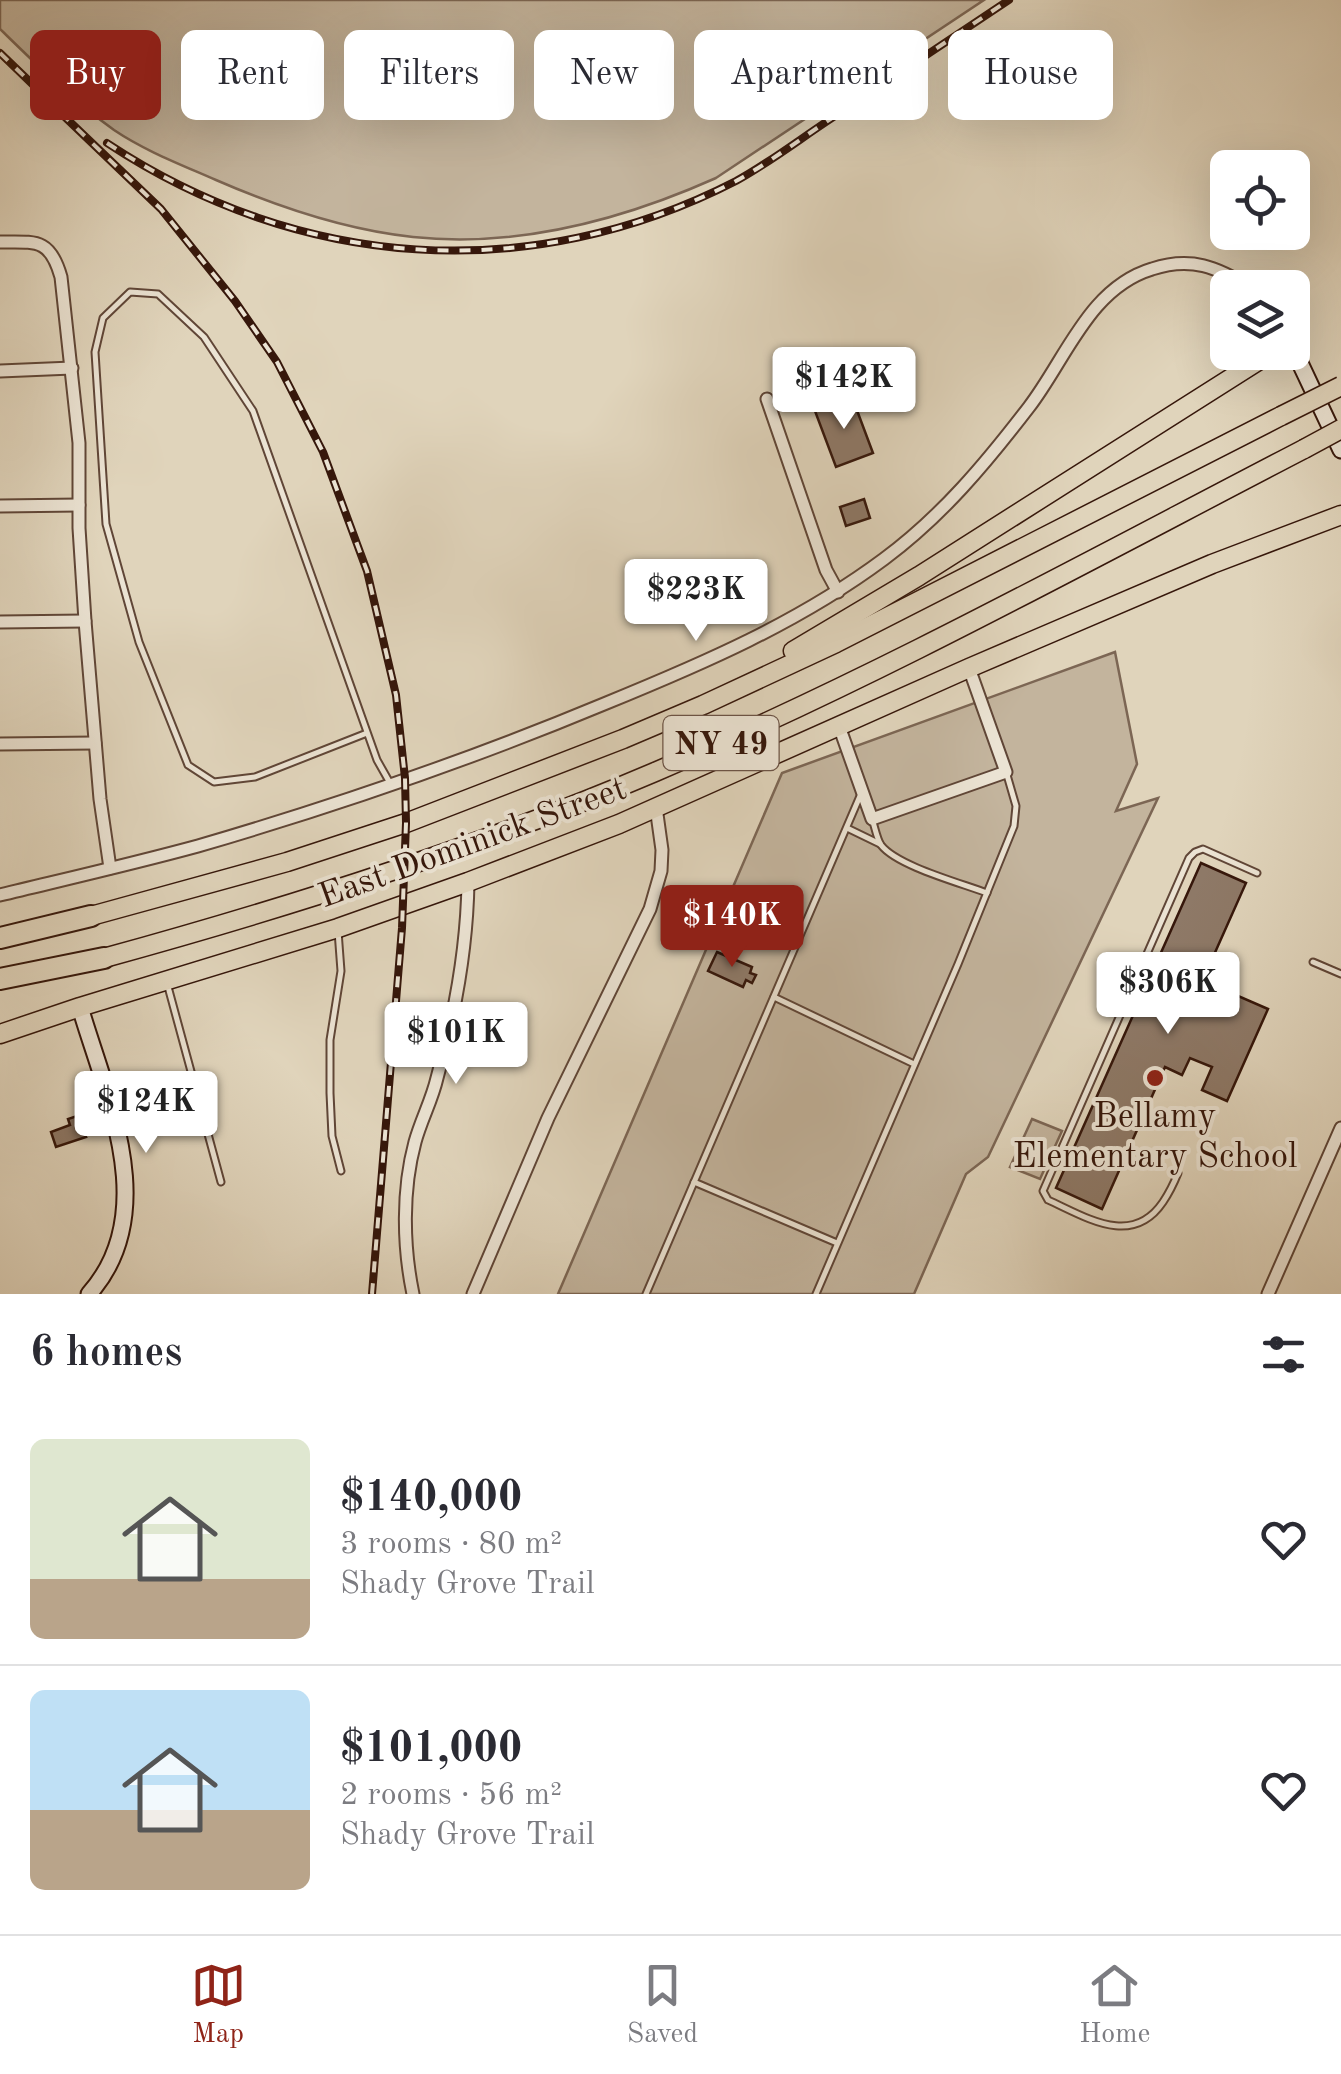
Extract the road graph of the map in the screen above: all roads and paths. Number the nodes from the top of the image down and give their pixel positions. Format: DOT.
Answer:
graph roads {
  1 [pos="0,242"];
  2 [pos="1220,270"];
  3 [pos="72,368"];
  4 [pos="1244,370"];
  5 [pos="1303,370"];
  6 [pos="0,371"];
  7 [pos="1341,386"];
  8 [pos="767,399"];
  9 [pos="1341,429"];
  10 [pos="1341,450"];
  11 [pos="79,504"];
  12 [pos="0,506"];
  13 [pos="1341,514"];
  14 [pos="838,592"];
  15 [pos="0,622"];
  16 [pos="84,622"];
  17 [pos="970,668"];
  18 [pos="703,705"];
  19 [pos="840,726"];
  20 [pos="367,732"];
  21 [pos="95,743"];
  22 [pos="0,744"];
  23 [pos="1006,772"];
  24 [pos="390,784"];
  25 [pos="862,792"];
  26 [pos="656,807"];
  27 [pos="872,819"];
  28 [pos="846,828"];
  29 [pos="880,844"];
  30 [pos="110,868"];
  31 [pos="1258,873"];
  32 [pos="468,882"];
  33 [pos="987,892"];
  34 [pos="0,896"];
  35 [pos="91,916"];
  36 [pos="338,928"];
  37 [pos="0,938"];
  38 [pos="104,958"];
  39 [pos="1313,962"];
  40 [pos="1341,974"];
  41 [pos="0,979"];
  42 [pos="166,980"];
  43 [pos="774,997"];
  44 [pos="80,1007"];
  45 [pos="0,1034"];
  46 [pos="914,1064"];
  47 [pos="1341,1128"];
  48 [pos="342,1170"];
  49 [pos="1178,1173"];
  50 [pos="222,1182"];
  51 [pos="694,1182"];
  52 [pos="837,1243"];
  53 [pos="89,1294"];
  54 [pos="413,1294"];
  55 [pos="473,1294"];
  56 [pos="646,1294"];
  57 [pos="816,1294"];
  58 [pos="1268,1294"];
  1 -- 3 [label="street"];
  2 -- 14 [label="street"];
  3 -- 6 [label="street"];
  3 -- 11 [label="street"];
  4 -- 18 [label="highway"];
  5 -- 10 [label="main road"];
  7 -- 18 [label="highway, NY 49, bridge"];
  8 -- 14 [label="street"];
  9 -- 38 [label="highway, NY 49, bridge"];
  11 -- 12 [label="street"];
  11 -- 16 [label="street"];
  13 -- 17 [label="highway, East Dominick Street"];
  14 -- 24 [label="street"];
  15 -- 16 [label="street"];
  16 -- 21 [label="street"];
  17 -- 19 [label="highway, East Dominick Street"];
  17 -- 23 [label="street"];
  18 -- 35 [label="highway, NY 49"];
  19 -- 25 [label="street"];
  19 -- 26 [label="highway, East Dominick Street"];
  20 -- 20 [label="lane"];
  20 -- 24 [label="lane"];
  21 -- 22 [label="street"];
  21 -- 30 [label="street"];
  23 -- 27 [label="street"];
  23 -- 33 [label="lane"];
  24 -- 30 [label="street"];
  25 -- 27 [label="street"];
  25 -- 28 [label="lane"];
  26 -- 32 [label="highway, East Dominick Street"];
  26 -- 55 [label="street"];
  27 -- 29 [label="lane"];
  28 -- 29 [label="lane"];
  28 -- 43 [label="lane"];
  29 -- 33 [label="lane"];
  30 -- 34 [label="street"];
  31 -- 49 [label="lane"];
  32 -- 36 [label="highway, East Dominick Street"];
  32 -- 54 [label="street"];
  33 -- 46 [label="lane"];
  35 -- 37 [label="highway, NY 49"];
  36 -- 42 [label="highway, East Dominick Street"];
  36 -- 48 [label="lane"];
  38 -- 41 [label="highway, NY 49"];
  39 -- 40 [label="lane"];
  42 -- 44 [label="highway, East Dominick Street"];
  42 -- 50 [label="lane"];
  43 -- 46 [label="lane"];
  43 -- 51 [label="lane"];
  44 -- 45 [label="highway, East Dominick Street"];
  44 -- 53 [label="main road"];
  46 -- 52 [label="lane"];
  47 -- 58 [label="street"];
  51 -- 52 [label="lane"];
  51 -- 56 [label="lane"];
  52 -- 57 [label="lane"];
}
